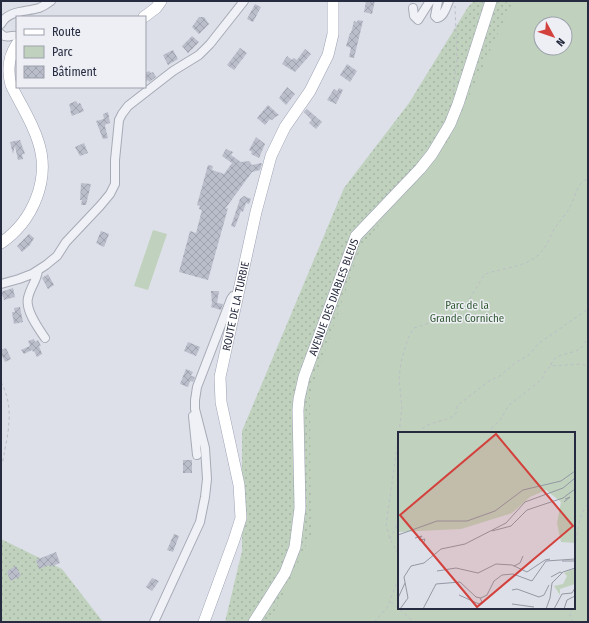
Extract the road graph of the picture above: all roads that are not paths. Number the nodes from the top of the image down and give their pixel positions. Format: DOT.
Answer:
graph roads {
  1 [pos="51,1"];
  2 [pos="161,1"];
  3 [pos="244,1"];
  4 [pos="333,1"];
  5 [pos="430,1"];
  6 [pos="438,1"];
  7 [pos="491,1"];
  8 [pos="452,3"];
  9 [pos="413,8"];
  10 [pos="145,16"];
  11 [pos="1,24"];
  12 [pos="1,34"];
  13 [pos="16,36"];
  14 [pos="16,46"];
  15 [pos="1,243"];
  16 [pos="38,271"];
  17 [pos="1,284"];
  18 [pos="238,296"];
  19 [pos="45,338"];
  20 [pos="195,409"];
  21 [pos="197,455"];
  22 [pos="154,622"];
  23 [pos="204,622"];
  24 [pos="254,622"];
  1 -- 11 [label="street"];
  2 -- 10 [label="main road"];
  3 -- 16 [label="street"];
  4 -- 18 [label="main road, ROUTE DE LA TURBIE"];
  5 -- 9 [label="street"];
  6 -- 8 [label="street"];
  7 -- 24 [label="main road, AVENUE DES DIABLES BLEUS"];
  12 -- 13 [label="street"];
  14 -- 15 [label="main road"];
  16 -- 17 [label="street"];
  16 -- 19 [label="street"];
  18 -- 20 [label="street"];
  18 -- 23 [label="main road, ROUTE DE LA TURBIE"];
  20 -- 21 [label="street"];
  20 -- 22 [label="street"];
}
